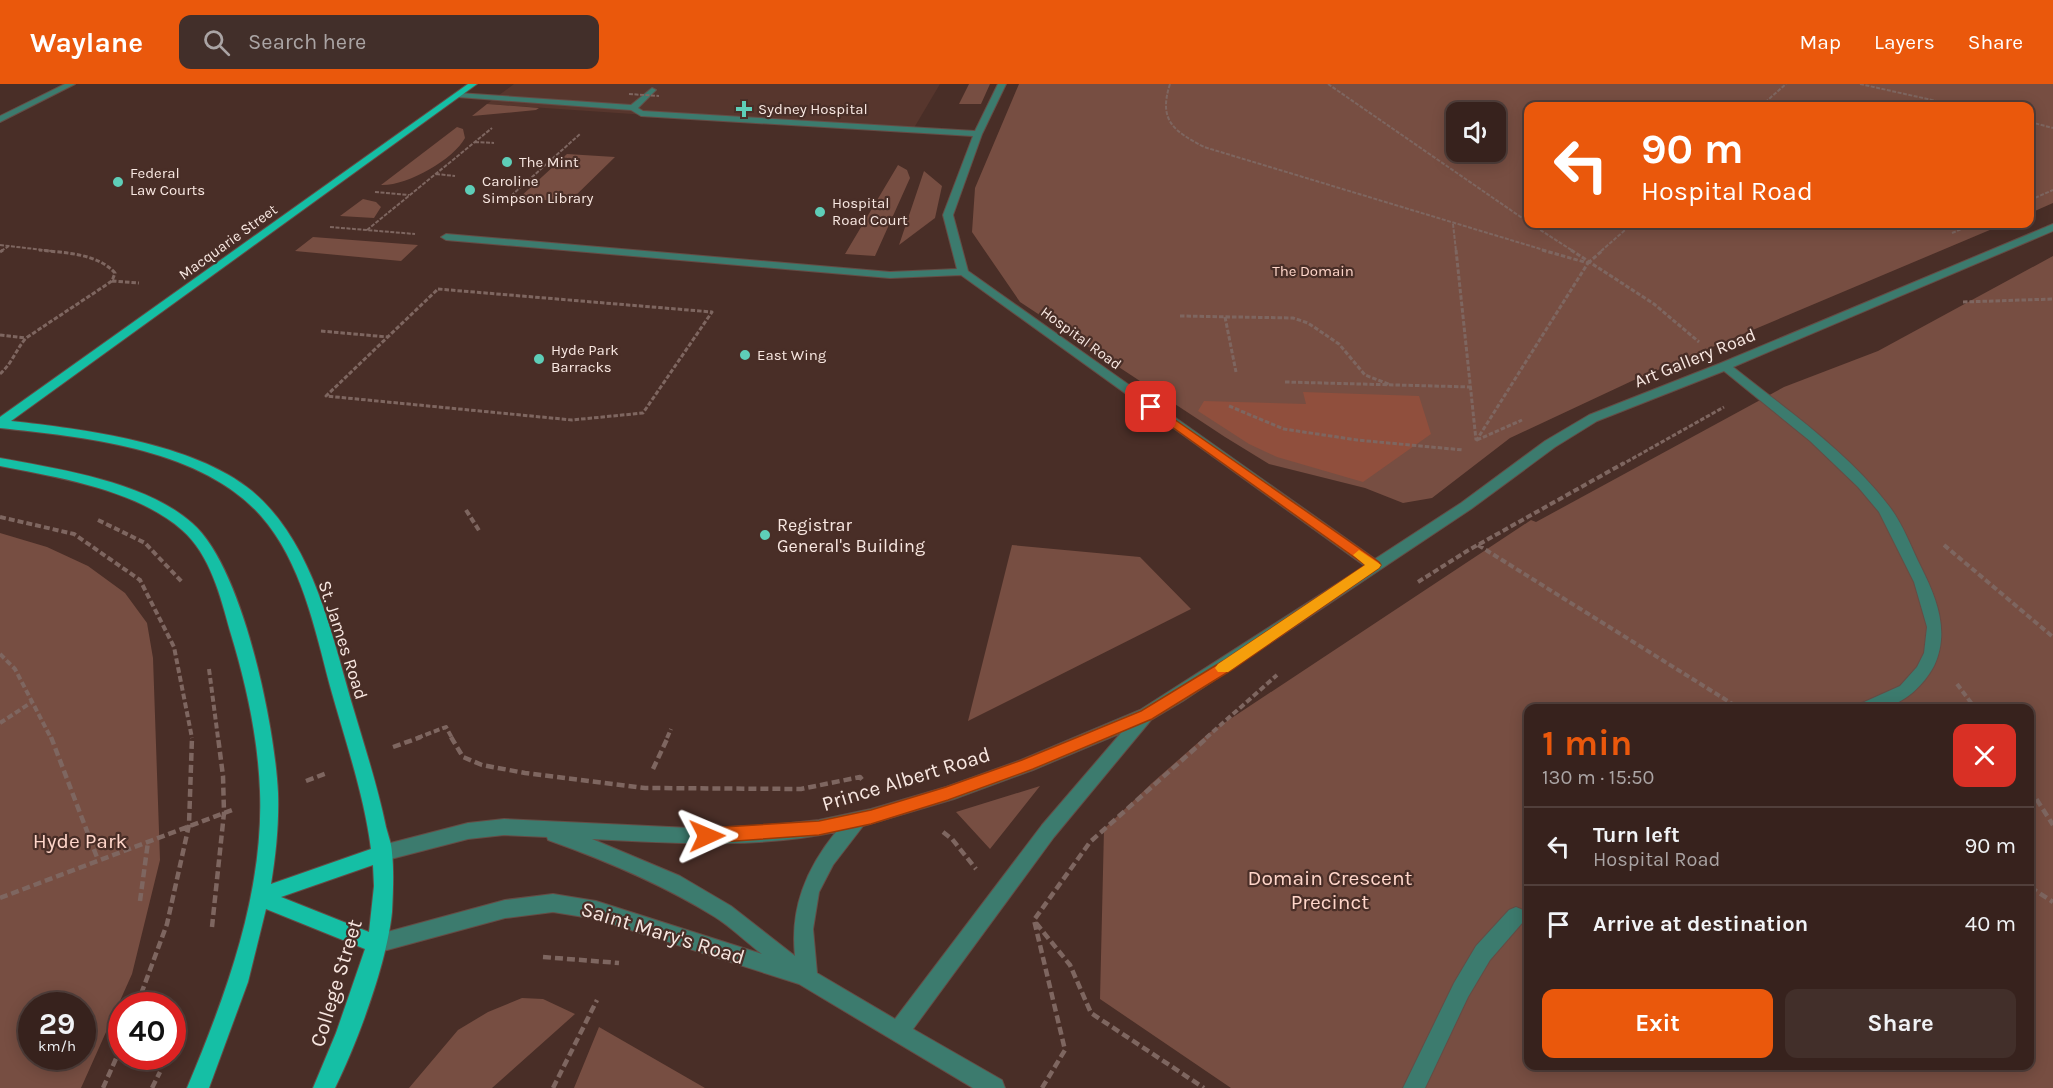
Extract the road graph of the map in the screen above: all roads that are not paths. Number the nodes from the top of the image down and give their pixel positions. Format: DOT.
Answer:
graph roads {
  1 [pos="71,84"];
  2 [pos="473,84"];
  3 [pos="1002,84"];
  4 [pos="655,93"];
  5 [pos="458,95"];
  6 [pos="633,108"];
  7 [pos="0,119"];
  8 [pos="978,134"];
  9 [pos="2053,227"];
  10 [pos="446,237"];
  11 [pos="963,272"];
  12 [pos="1725,366"];
  13 [pos="0,424"];
  14 [pos="0,462"];
  15 [pos="1374,565"];
  16 [pos="1876,704"];
  17 [pos="1146,715"];
  18 [pos="857,820"];
  19 [pos="526,828"];
  20 [pos="383,853"];
  21 [pos="258,897"];
  22 [pos="1516,916"];
  23 [pos="376,944"];
  24 [pos="808,979"];
  25 [pos="898,1032"];
  26 [pos="198,1088"];
  27 [pos="324,1088"];
  28 [pos="994,1088"];
  29 [pos="1414,1088"];
  1 -- 7 [label="street"];
  2 -- 5 [label="main road, Macquarie Street"];
  3 -- 8 [label="street"];
  4 -- 6 [label="street"];
  5 -- 6 [label="street"];
  5 -- 13 [label="main road, Macquarie Street"];
  6 -- 8 [label="street"];
  8 -- 11 [label="street"];
  9 -- 12 [label="street, Art Gallery Road"];
  10 -- 11 [label="street"];
  11 -- 15 [label="street, Hospital Road"];
  12 -- 15 [label="street, Art Gallery Road"];
  12 -- 16 [label="street"];
  13 -- 20 [label="main road, St. James Road"];
  14 -- 21 [label="main road"];
  15 -- 17 [label="street, Prince Albert Road"];
  17 -- 18 [label="street, Prince Albert Road"];
  17 -- 25 [label="street, Prince Albert Road"];
  18 -- 19 [label="street, Prince Albert Road"];
  18 -- 24 [label="street"];
  19 -- 20 [label="street, Prince Albert Road"];
  19 -- 24 [label="street, Saint Mary's Road"];
  20 -- 21 [label="main road"];
  20 -- 23 [label="main road, College Street"];
  21 -- 23 [label="main road"];
  21 -- 26 [label="main road"];
  22 -- 29 [label="street"];
  23 -- 24 [label="street, Saint Mary's Road"];
  23 -- 27 [label="main road, College Street"];
  24 -- 25 [label="street, Saint Mary's Road"];
  25 -- 28 [label="street, Saint Mary's Road"];
}
